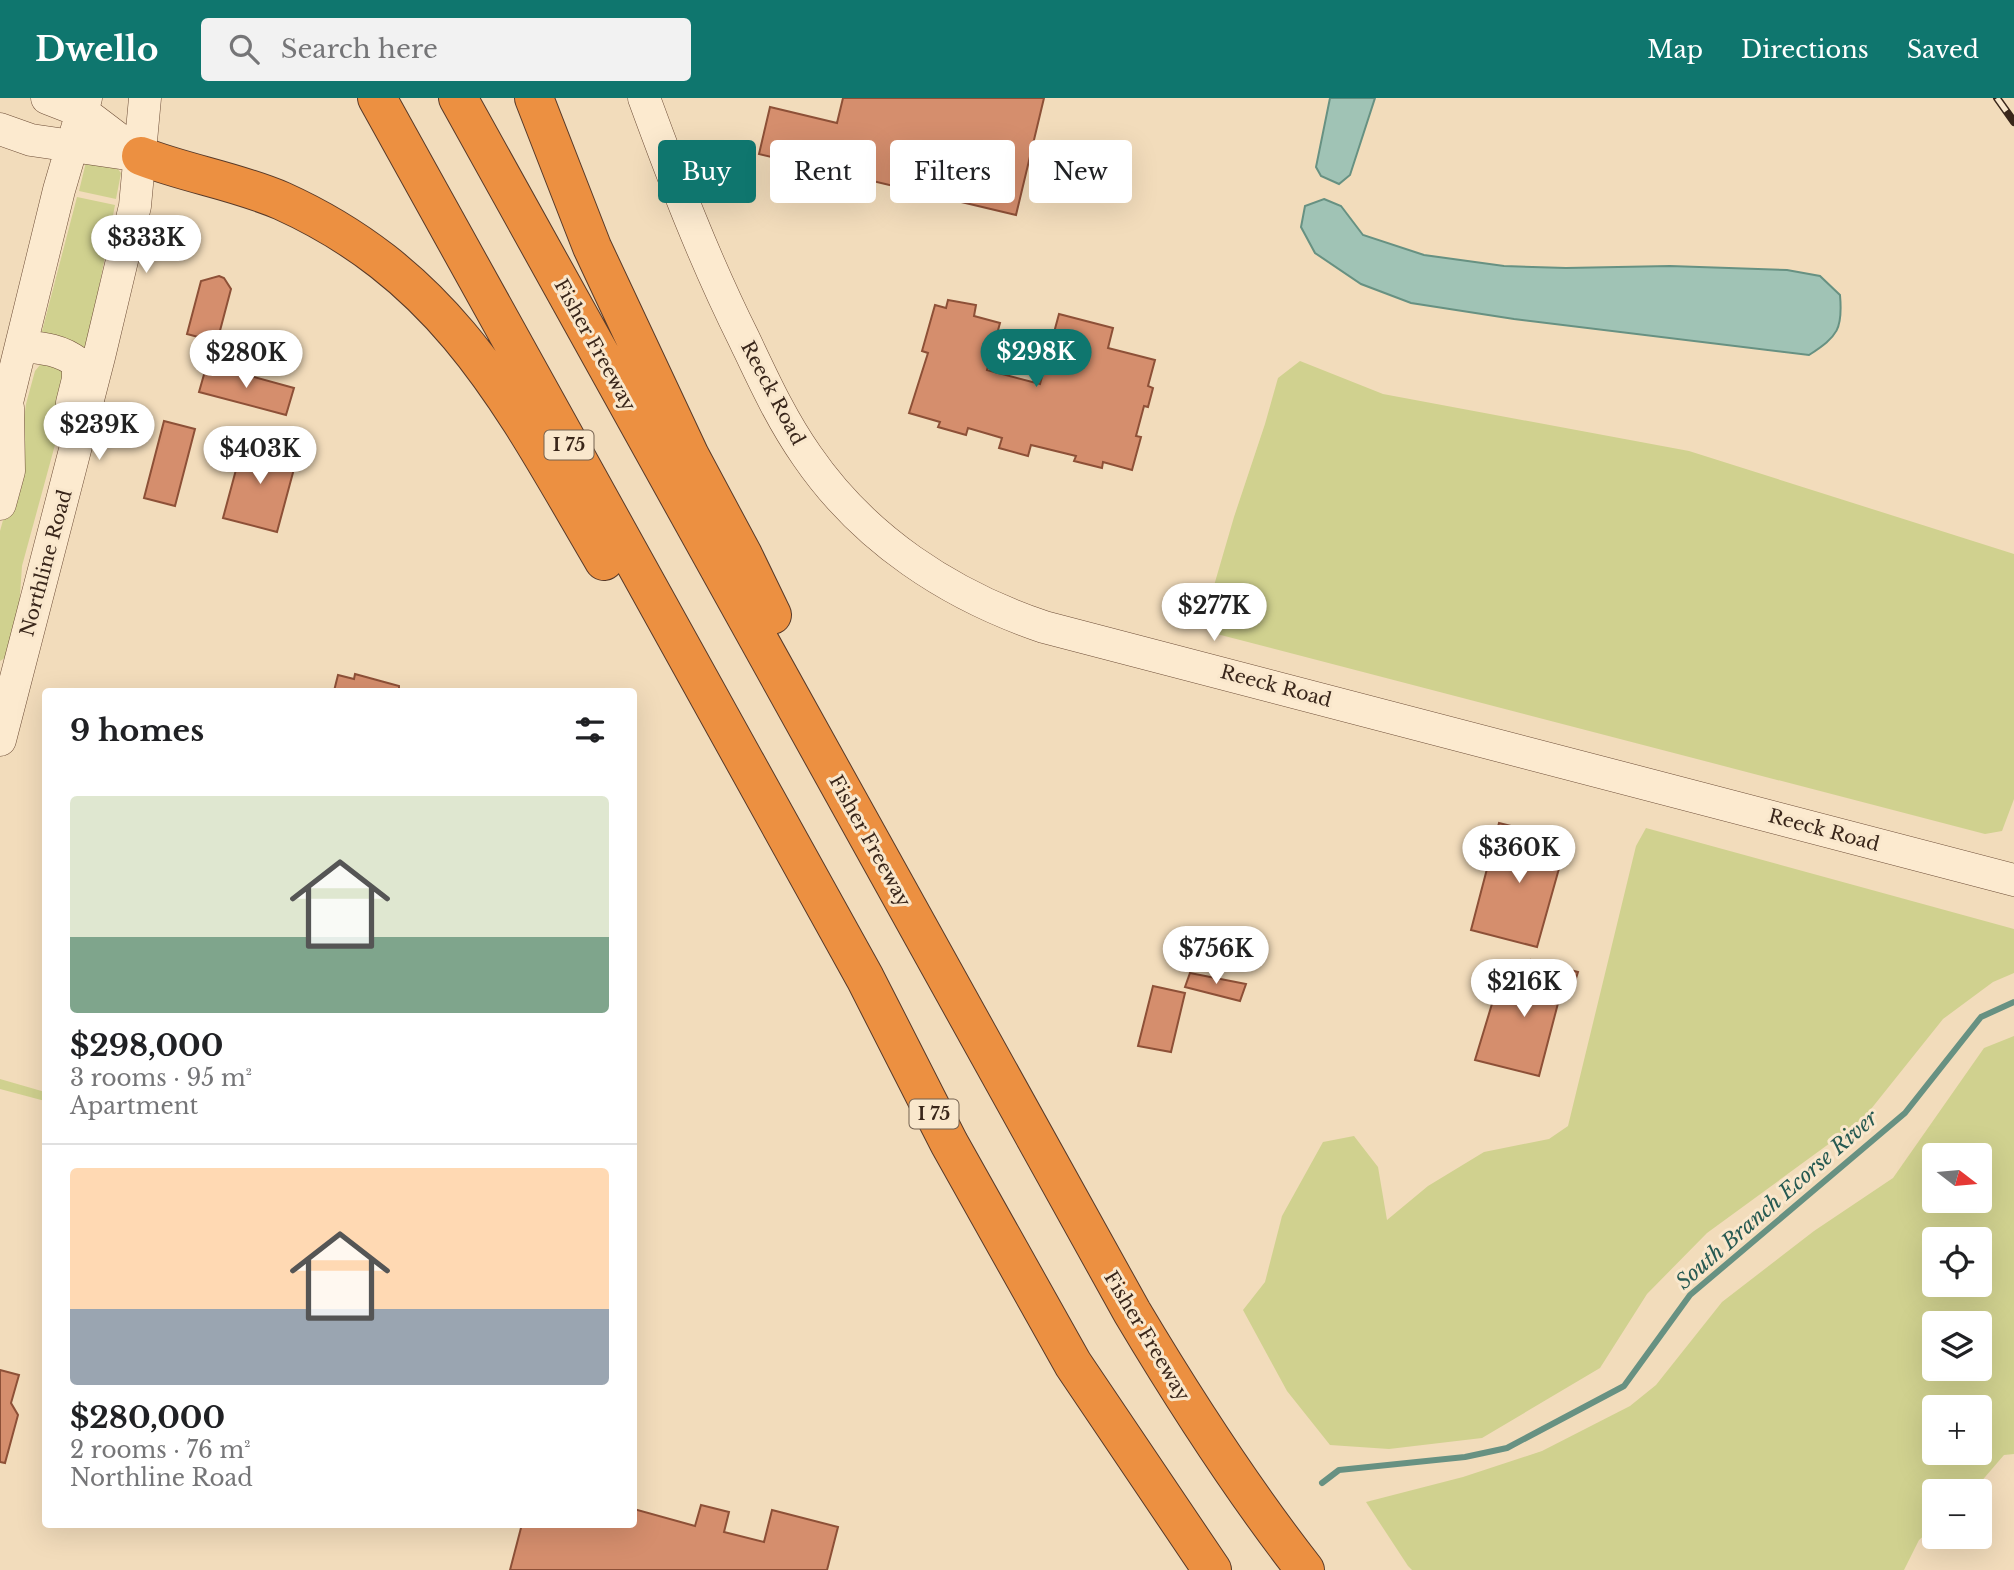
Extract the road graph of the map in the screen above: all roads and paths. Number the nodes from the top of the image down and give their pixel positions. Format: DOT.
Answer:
graph roads {
  1 [pos="47,98"];
  2 [pos="145,98"];
  3 [pos="377,98"];
  4 [pos="458,98"];
  5 [pos="534,98"];
  6 [pos="644,98"];
  7 [pos="84,105"];
  8 [pos="0,129"];
  9 [pos="72,145"];
  10 [pos="141,156"];
  11 [pos="20,346"];
  12 [pos="7,400"];
  13 [pos="0,431"];
  14 [pos="0,504"];
  15 [pos="37,598"];
  16 [pos="9,673"];
  17 [pos="0,740"];
  18 [pos="827,764"];
  19 [pos="761,793"];
  20 [pos="2014,880"];
  21 [pos="1212,1570"];
  22 [pos="1305,1570"];
  1 -- 7 [label="street"];
  2 -- 10 [label="street, Northline Road"];
  3 -- 19 [label="highway, I 75"];
  4 -- 18 [label="highway, Fisher Freeway"];
  5 -- 18 [label="highway"];
  6 -- 20 [label="street, Reeck Road"];
  7 -- 9 [label="street"];
  7 -- 10 [label="street"];
  8 -- 9 [label="street"];
  9 -- 10 [label="street"];
  9 -- 11 [label="street"];
  10 -- 15 [label="street, Northline Road"];
  10 -- 19 [label="highway"];
  11 -- 12 [label="street"];
  11 -- 15 [label="street"];
  12 -- 13 [label="street"];
  12 -- 14 [label="street"];
  15 -- 16 [label="street, Northline Road"];
  16 -- 17 [label="street, Northline Road"];
  18 -- 22 [label="highway, Fisher Freeway"];
  19 -- 21 [label="highway, I 75"];
}
